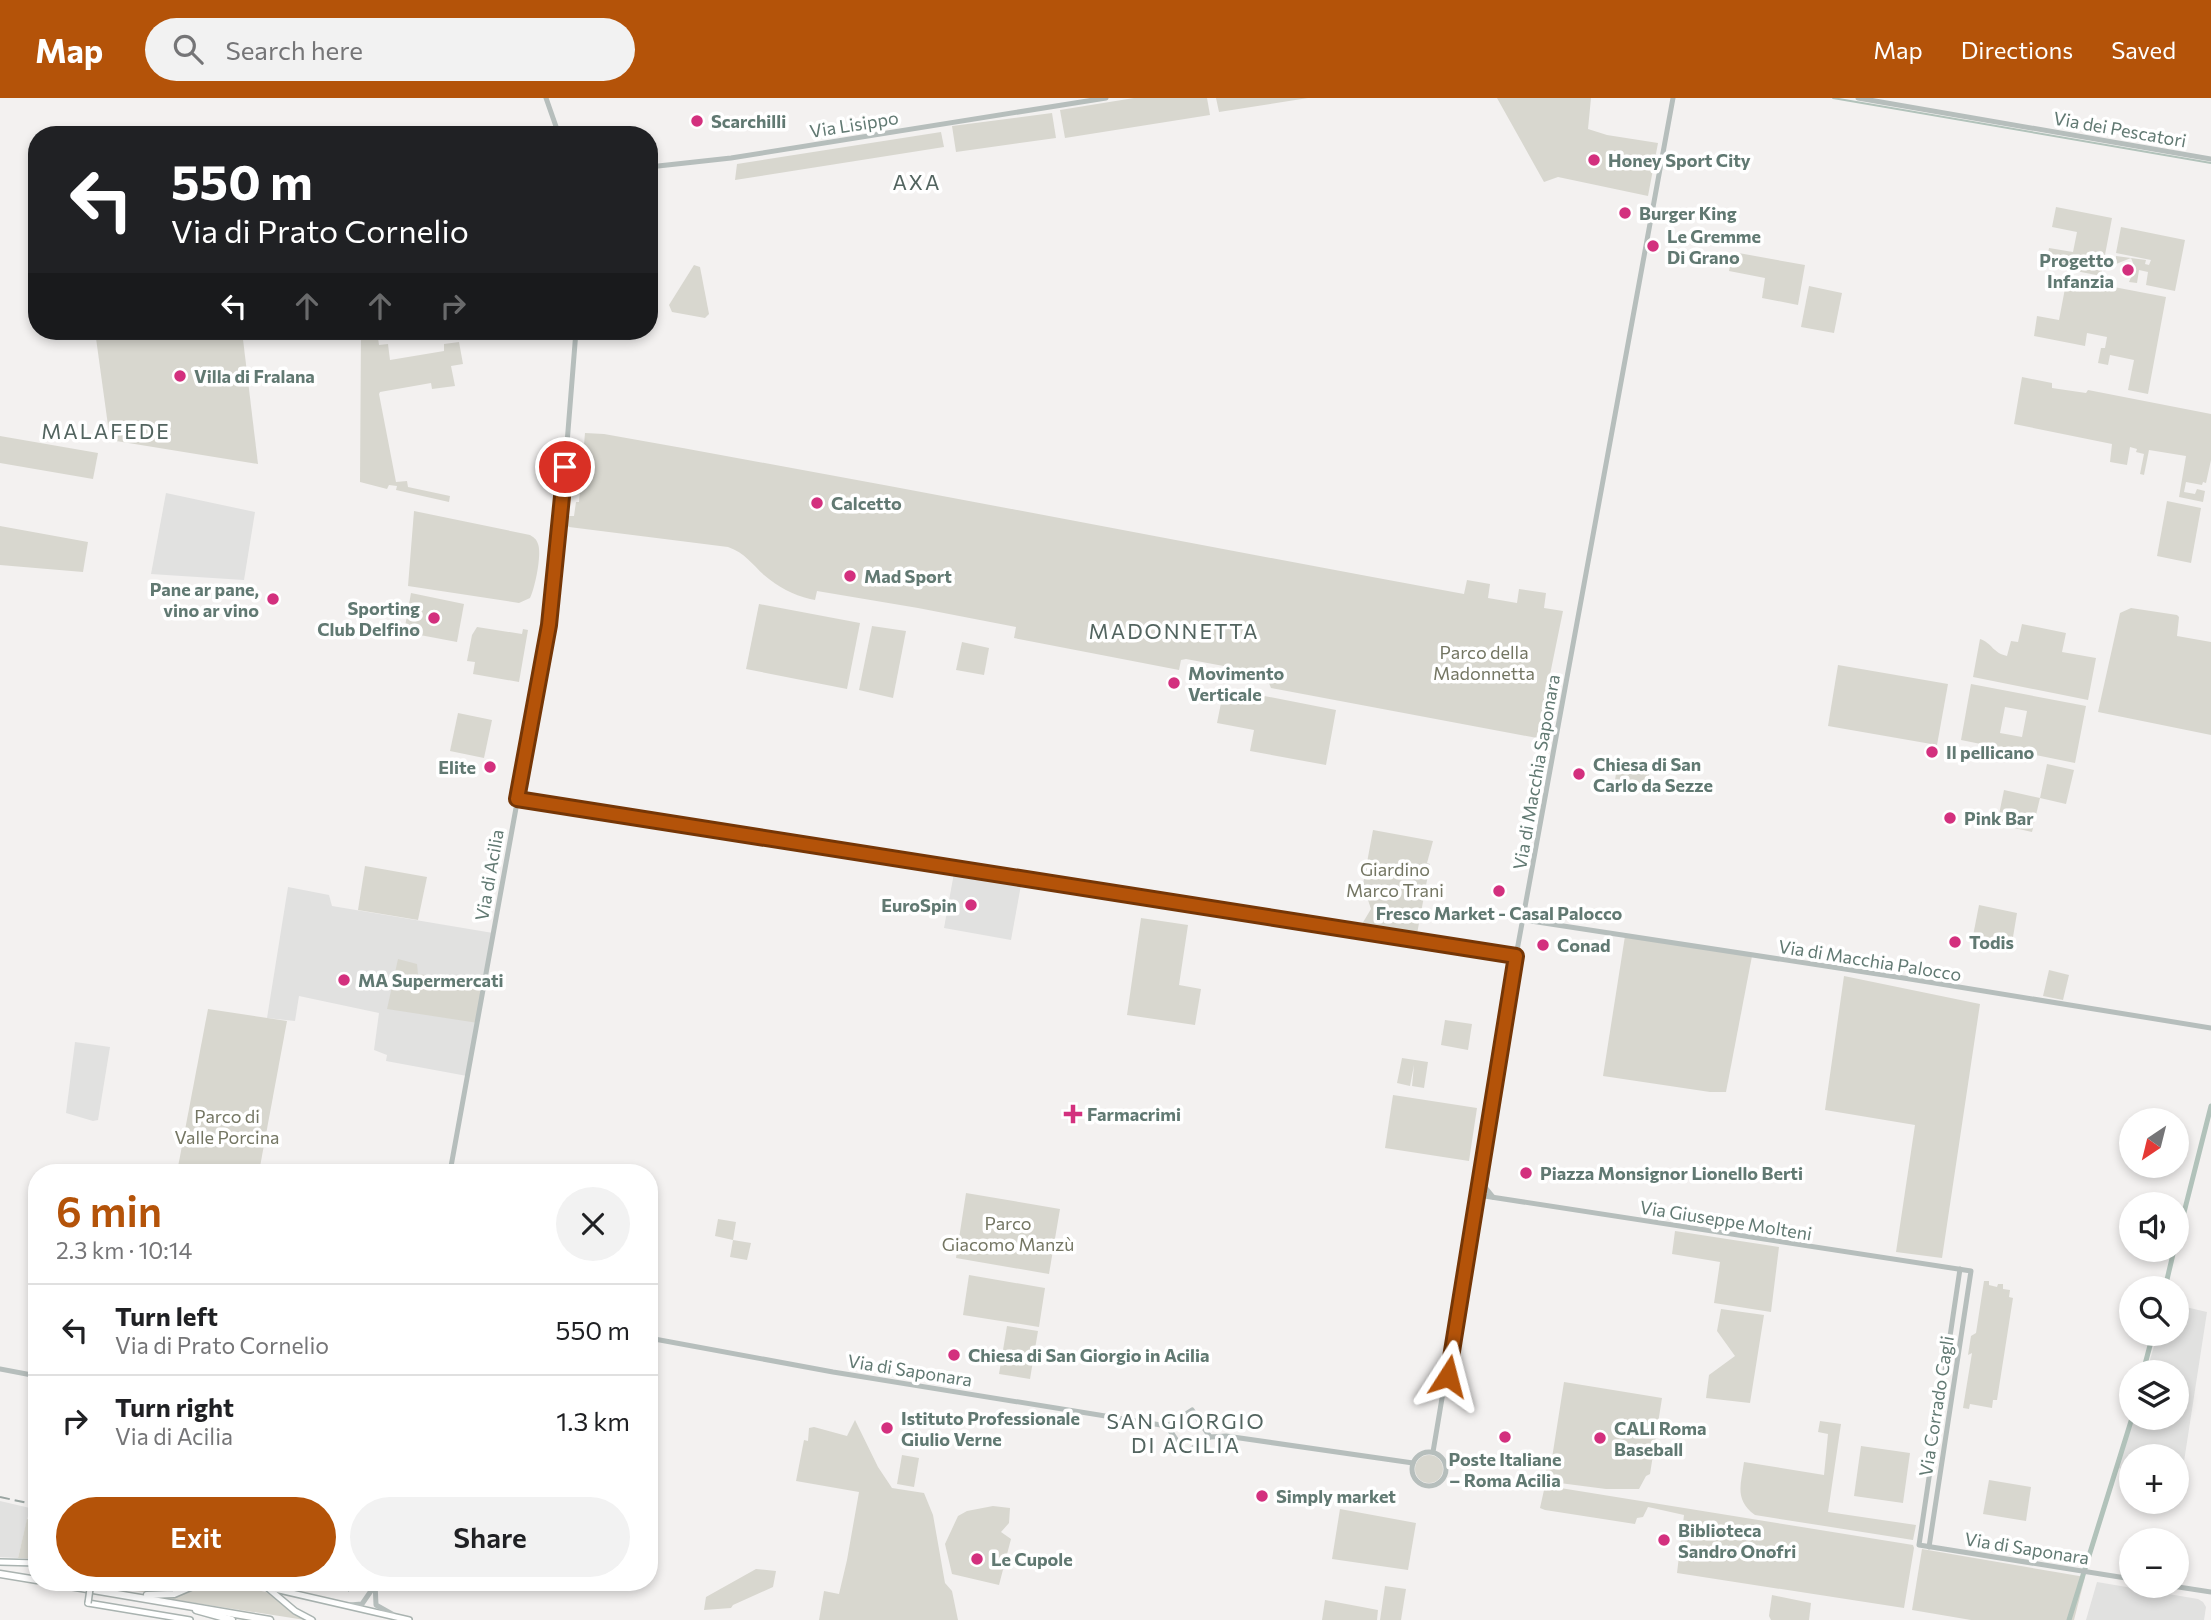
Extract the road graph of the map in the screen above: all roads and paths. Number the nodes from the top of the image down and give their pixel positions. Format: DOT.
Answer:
graph roads {
  1 [pos="547,98"];
  2 [pos="1106,98"];
  3 [pos="1673,98"];
  4 [pos="1858,98"];
  5 [pos="556,126"];
  6 [pos="721,159"];
  7 [pos="2211,159"];
  8 [pos="658,166"];
  9 [pos="727,167"];
  10 [pos="575,340"];
  11 [pos="517,799"];
  12 [pos="1524,920"];
  13 [pos="1516,956"];
  14 [pos="2211,1028"];
  15 [pos="451,1164"];
  16 [pos="1480,1181"];
  17 [pos="1478,1195"];
  18 [pos="1493,1198"];
  19 [pos="1961,1269"];
  20 [pos="1971,1270"];
  21 [pos="658,1340"];
  22 [pos="0,1370"];
  23 [pos="28,1375"];
  24 [pos="1167,1426"];
  25 [pos="1210,1437"];
  26 [pos="1433,1452"];
  27 [pos="1413,1463"];
  28 [pos="1919,1545"];
  29 [pos="1929,1546"];
  30 [pos="0,1562"];
  31 [pos="28,1563"];
  32 [pos="0,1574"];
  33 [pos="2119,1577"];
  34 [pos="28,1579"];
  35 [pos="2189,1589"];
  36 [pos="90,1591"];
  37 [pos="98,1591"];
  38 [pos="179,1591"];
  39 [pos="272,1591"];
  40 [pos="287,1591"];
  41 [pos="370,1591"];
  42 [pos="375,1591"];
  43 [pos="2211,1592"];
  44 [pos="116,1594"];
  45 [pos="177,1603"];
  46 [pos="344,1605"];
  47 [pos="190,1620"];
  48 [pos="232,1620"];
  49 [pos="270,1620"];
  50 [pos="312,1620"];
  51 [pos="407,1620"];
  1 -- 5 [label="street"];
  2 -- 6 [label="street, Via Lisippo"];
  3 -- 12 [label="street, Via di Macchia Saponara"];
  4 -- 7 [label="street, Via dei Pescatori"];
  6 -- 8 [label="street, Via Lisippo"];
  6 -- 9 [label="street"];
  10 -- 11 [label="street, Via di Acilia"];
  11 -- 13 [label="street"];
  11 -- 15 [label="street, Via di Acilia"];
  12 -- 13 [label="street, Via di Macchia Saponara"];
  12 -- 14 [label="street, Via di Macchia Palocco"];
  13 -- 16 [label="street, Via di Macchia Saponara"];
  16 -- 17 [label="street, Via di Macchia Saponara"];
  16 -- 18 [label="street"];
  17 -- 18 [label="street, Via Giuseppe Molteni"];
  17 -- 26 [label="street, Via di Macchia Saponara"];
  18 -- 19 [label="street, Via Giuseppe Molteni"];
  19 -- 20 [label="street, Via Giuseppe Molteni"];
  19 -- 28 [label="street, Via Corrado Cagli"];
  20 -- 29 [label="street, Via Corrado Cagli"];
  21 -- 24 [label="street, Via di Saponara"];
  22 -- 23 [label="street"];
  24 -- 25 [label="street"];
  24 -- 25 [label="street"];
  25 -- 27 [label="street"];
  26 -- 27 [label="street"];
  26 -- 27 [label="street"];
  28 -- 29 [label="street, Via di Saponara"];
  29 -- 33 [label="street, Via di Saponara"];
  30 -- 31 [label="main road"];
  32 -- 34 [label="main road"];
  35 -- 43 [label="street"];
  36 -- 47 [label="main road, bridge"];
  37 -- 44 [label="main road"];
  38 -- 44 [label="main road"];
  39 -- 50 [label="main road"];
  40 -- 46 [label="main road"];
  41 -- 46 [label="street"];
  42 -- 51 [label="street"];
  44 -- 45 [label="main road"];
  45 -- 48 [label="main road"];
  45 -- 49 [label="main road"];
  46 -- 51 [label="main road"];
}
